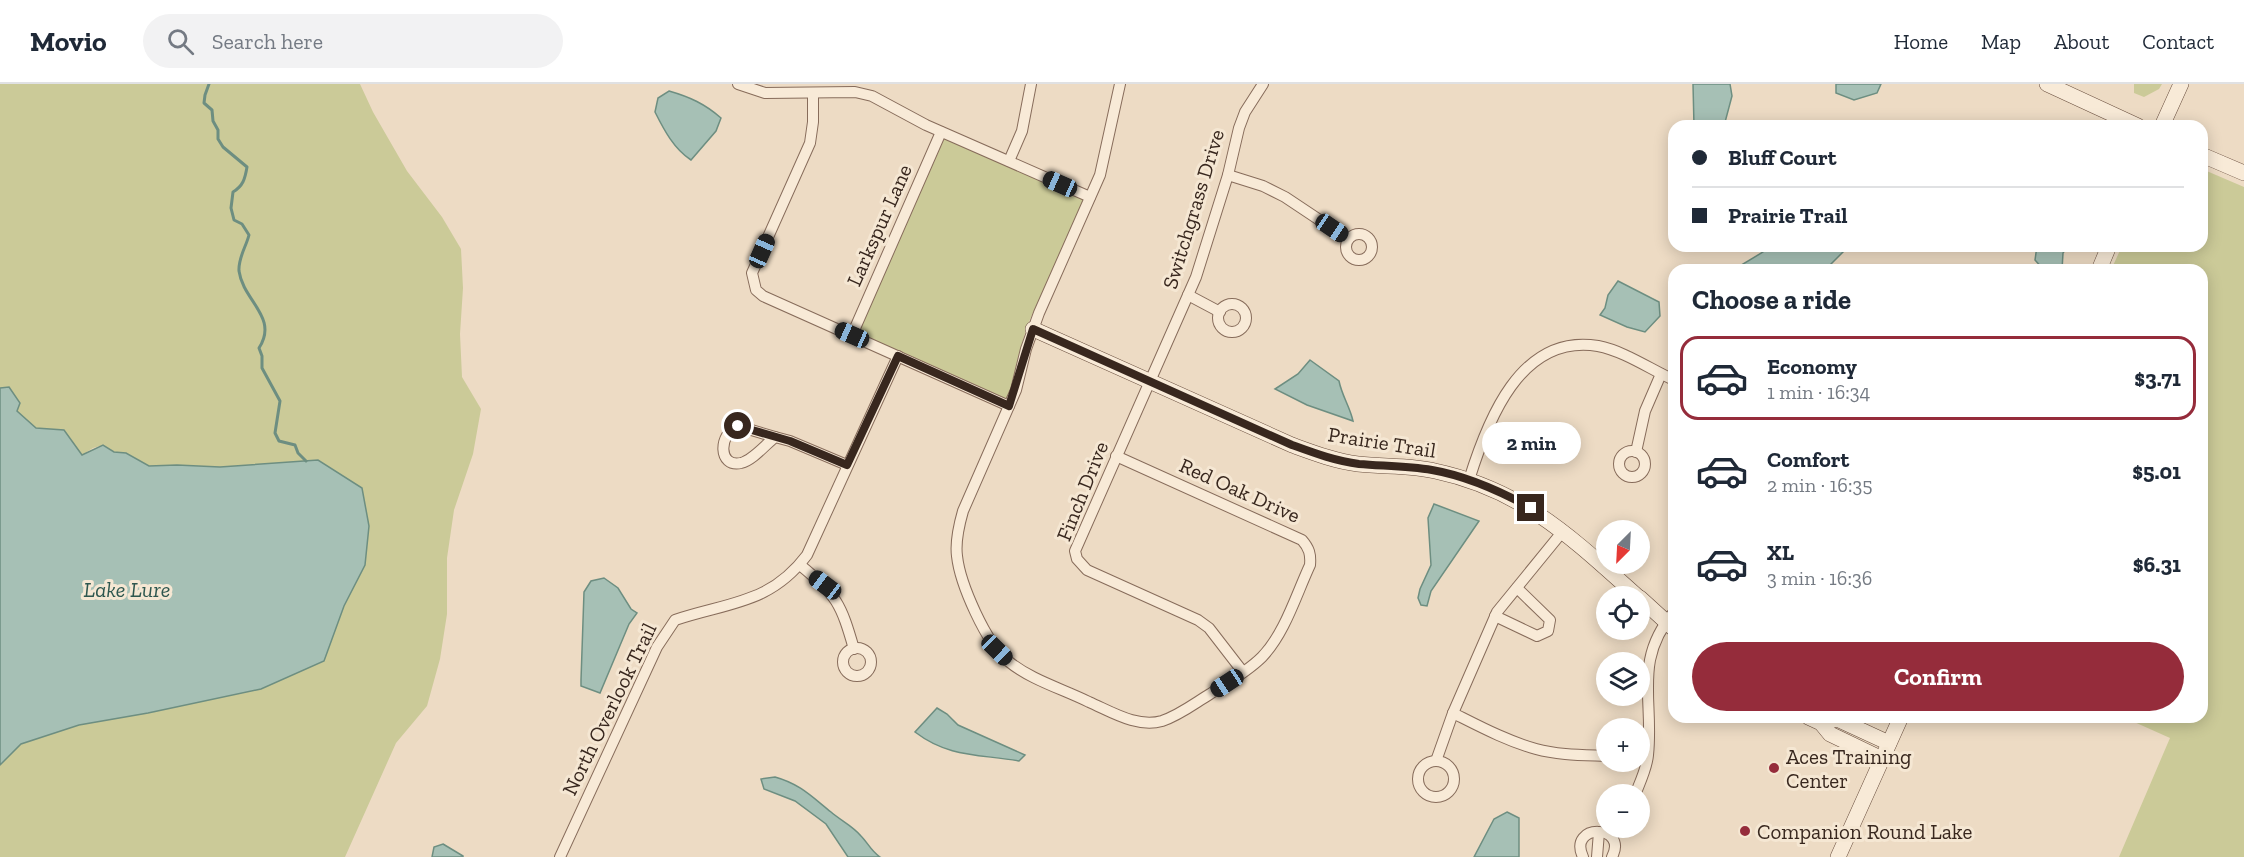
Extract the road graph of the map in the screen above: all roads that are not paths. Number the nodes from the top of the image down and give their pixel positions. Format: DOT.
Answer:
graph roads {
  1 [pos="738,84"];
  2 [pos="1031,84"];
  3 [pos="1120,84"];
  4 [pos="1263,84"];
  5 [pos="2047,84"];
  6 [pos="2181,84"];
  7 [pos="813,93"];
  8 [pos="2125,120"];
  9 [pos="2165,120"];
  10 [pos="942,132"];
  11 [pos="2208,158"];
  12 [pos="1009,161"];
  13 [pos="2244,173"];
  14 [pos="1228,175"];
  15 [pos="1090,197"];
  16 [pos="1348,239"];
  17 [pos="1188,295"];
  18 [pos="1220,312"];
  19 [pos="1033,329"];
  20 [pos="852,335"];
  21 [pos="898,356"];
  22 [pos="1661,374"];
  23 [pos="1668,377"];
  24 [pos="1150,381"];
  25 [pos="1009,406"];
  26 [pos="775,437"];
  27 [pos="1636,452"];
  28 [pos="1116,456"];
  29 [pos="847,465"];
  30 [pos="1469,480"];
  31 [pos="1563,531"];
  32 [pos="800,566"];
  33 [pos="1625,586"];
  34 [pos="1517,588"];
  35 [pos="1650,606"];
  36 [pos="1495,616"];
  37 [pos="1668,619"];
  38 [pos="1668,625"];
  39 [pos="854,649"];
  40 [pos="1243,672"];
  41 [pos="1453,713"];
  42 [pos="1649,718"];
  43 [pos="1817,723"];
  44 [pos="1846,723"];
  45 [pos="1898,723"];
  46 [pos="1889,743"];
  47 [pos="1596,755"];
  48 [pos="1882,759"];
  49 [pos="1437,761"];
  50 [pos="1596,832"];
  51 [pos="1599,838"];
  52 [pos="1612,838"];
  53 [pos="560,857"];
  54 [pos="1582,857"];
  55 [pos="1597,857"];
  56 [pos="1612,857"];
  57 [pos="1838,857"];
  1 -- 7 [label="street"];
  2 -- 12 [label="street"];
  3 -- 15 [label="street"];
  4 -- 14 [label="street, Switchgrass Drive"];
  5 -- 8 [label="street"];
  6 -- 9 [label="street"];
  7 -- 10 [label="street"];
  7 -- 20 [label="street"];
  10 -- 12 [label="street"];
  10 -- 20 [label="street, Larkspur Lane"];
  11 -- 13 [label="street"];
  12 -- 15 [label="street"];
  14 -- 16 [label="street"];
  14 -- 17 [label="street, Switchgrass Drive"];
  15 -- 19 [label="street"];
  17 -- 18 [label="street"];
  17 -- 24 [label="street, Switchgrass Drive"];
  19 -- 24 [label="street, Prairie Trail"];
  19 -- 25 [label="street"];
  20 -- 21 [label="street"];
  21 -- 25 [label="street"];
  21 -- 29 [label="street, North Overlook Trail"];
  22 -- 23 [label="street"];
  22 -- 27 [label="street"];
  22 -- 30 [label="street"];
  24 -- 28 [label="street, Finch Drive"];
  24 -- 30 [label="street, Prairie Trail"];
  25 -- 40 [label="street"];
  26 -- 26 [label="street"];
  26 -- 29 [label="street"];
  28 -- 40 [label="street, Finch Drive"];
  28 -- 40 [label="street, Red Oak Drive"];
  29 -- 32 [label="street, North Overlook Trail"];
  30 -- 31 [label="street, Prairie Trail"];
  31 -- 33 [label="street, Prairie Trail"];
  31 -- 34 [label="street"];
  32 -- 39 [label="street"];
  32 -- 53 [label="street, North Overlook Trail"];
  34 -- 36 [label="street"];
  34 -- 36 [label="street"];
  35 -- 37 [label="street, Prairie Trail"];
  36 -- 41 [label="street"];
  38 -- 42 [label="street"];
  41 -- 47 [label="street"];
  41 -- 49 [label="street"];
  43 -- 48 [label="street"];
  44 -- 46 [label="street"];
  45 -- 46 [label="street"];
  46 -- 48 [label="street"];
  48 -- 57 [label="street"];
  50 -- 54 [label="street"];
  51 -- 55 [label="street"];
  52 -- 56 [label="street"];
}
